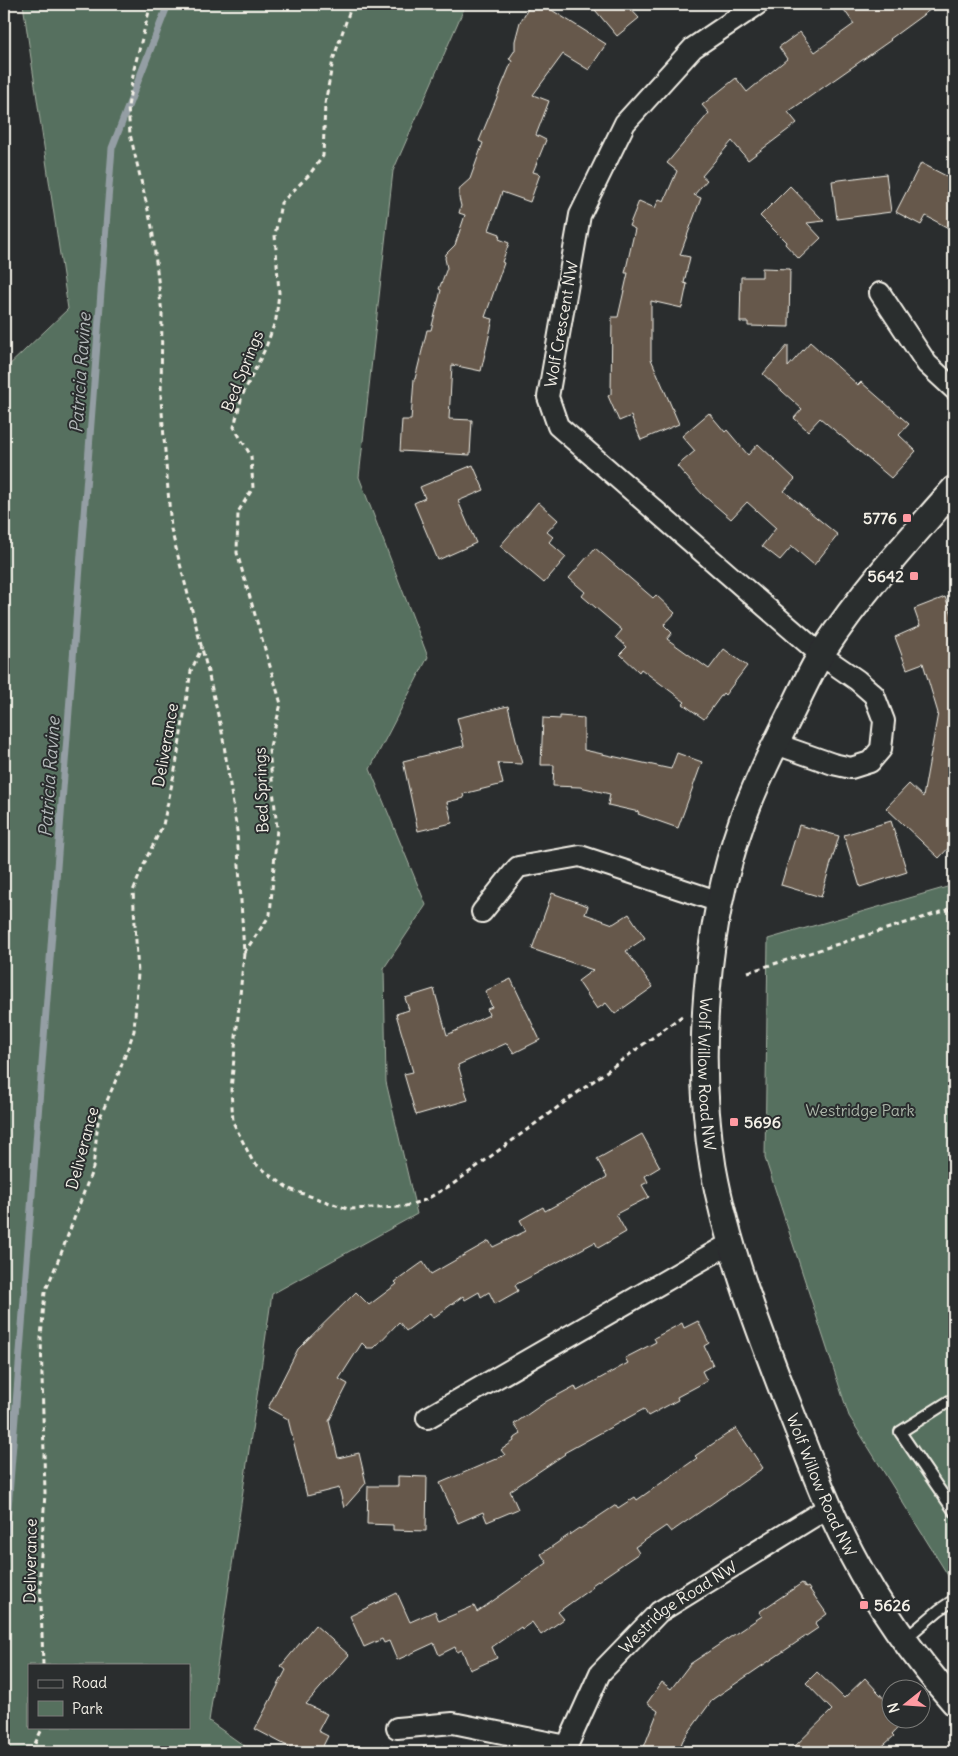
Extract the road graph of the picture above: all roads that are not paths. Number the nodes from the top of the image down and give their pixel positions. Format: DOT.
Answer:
graph roads {
  1 [pos="758,4"];
  2 [pos="880,293"];
  3 [pos="954,389"];
  4 [pos="954,489"];
  5 [pos="821,655"];
  6 [pos="776,744"];
  7 [pos="720,902"];
  8 [pos="482,912"];
  9 [pos="731,1243"];
  10 [pos="954,1404"];
  11 [pos="427,1418"];
  12 [pos="828,1507"];
  13 [pos="954,1511"];
  14 [pos="954,1600"];
  15 [pos="904,1639"];
  16 [pos="954,1702"];
  17 [pos="397,1728"];
  18 [pos="567,1749"];
  1 -- 5 [label="street, Wolf Crescent NW"];
  2 -- 3 [label="street"];
  4 -- 5 [label="street, Wolf Willow Road NW"];
  5 -- 6 [label="street, Wolf Willow Road NW"];
  5 -- 6 [label="street"];
  6 -- 7 [label="street, Wolf Willow Road NW"];
  7 -- 8 [label="street"];
  7 -- 9 [label="street, Wolf Willow Road NW"];
  9 -- 11 [label="street"];
  9 -- 12 [label="street, Wolf Willow Road NW"];
  10 -- 13 [label="lane"];
  12 -- 15 [label="street, Wolf Willow Road NW"];
  12 -- 18 [label="street, Westridge Road NW"];
  14 -- 15 [label="lane"];
  15 -- 16 [label="street, Wolf Willow Road NW"];
  17 -- 18 [label="street, Westridge Road NW"];
}
